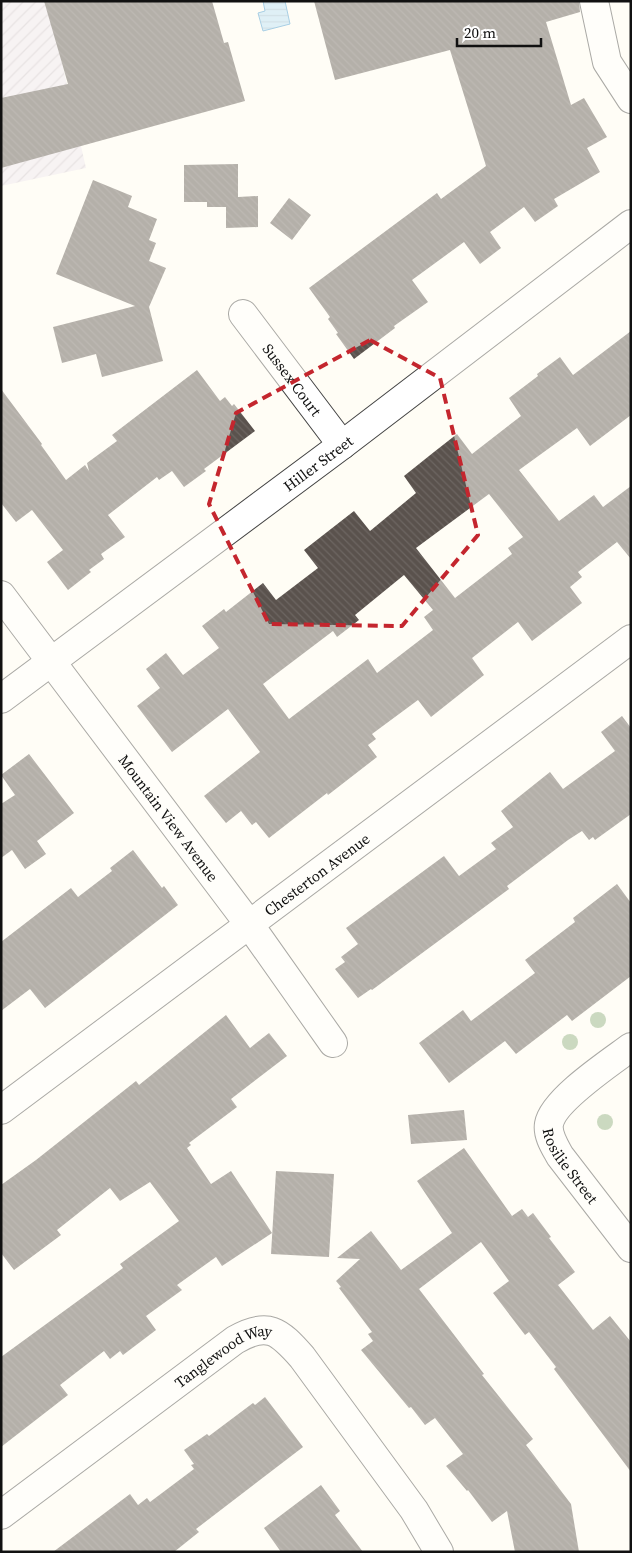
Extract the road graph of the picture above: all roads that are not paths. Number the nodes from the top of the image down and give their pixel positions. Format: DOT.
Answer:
graph roads {
  1 [pos="594,1"];
  2 [pos="631,99"];
  3 [pos="631,224"];
  4 [pos="244,314"];
  5 [pos="342,445"];
  6 [pos="1,595"];
  7 [pos="631,639"];
  8 [pos="52,661"];
  9 [pos="1,699"];
  10 [pos="250,924"];
  11 [pos="333,1043"];
  12 [pos="631,1047"];
  13 [pos="1,1110"];
  14 [pos="631,1248"];
  15 [pos="1,1515"];
  16 [pos="439,1552"];
  1 -- 2 [label="street"];
  3 -- 5 [label="street, Hiller Street"];
  4 -- 5 [label="street, Sussex Court"];
  5 -- 8 [label="street, Hiller Street"];
  6 -- 8 [label="street, Mountain View Avenue"];
  7 -- 10 [label="street, Chesterton Avenue"];
  8 -- 9 [label="street, Hiller Street"];
  8 -- 10 [label="street, Mountain View Avenue"];
  10 -- 11 [label="street, Mountain View Avenue"];
  10 -- 13 [label="street, Chesterton Avenue"];
  12 -- 14 [label="street, Rosilie Street"];
  15 -- 16 [label="street, Tanglewood Way"];
}
